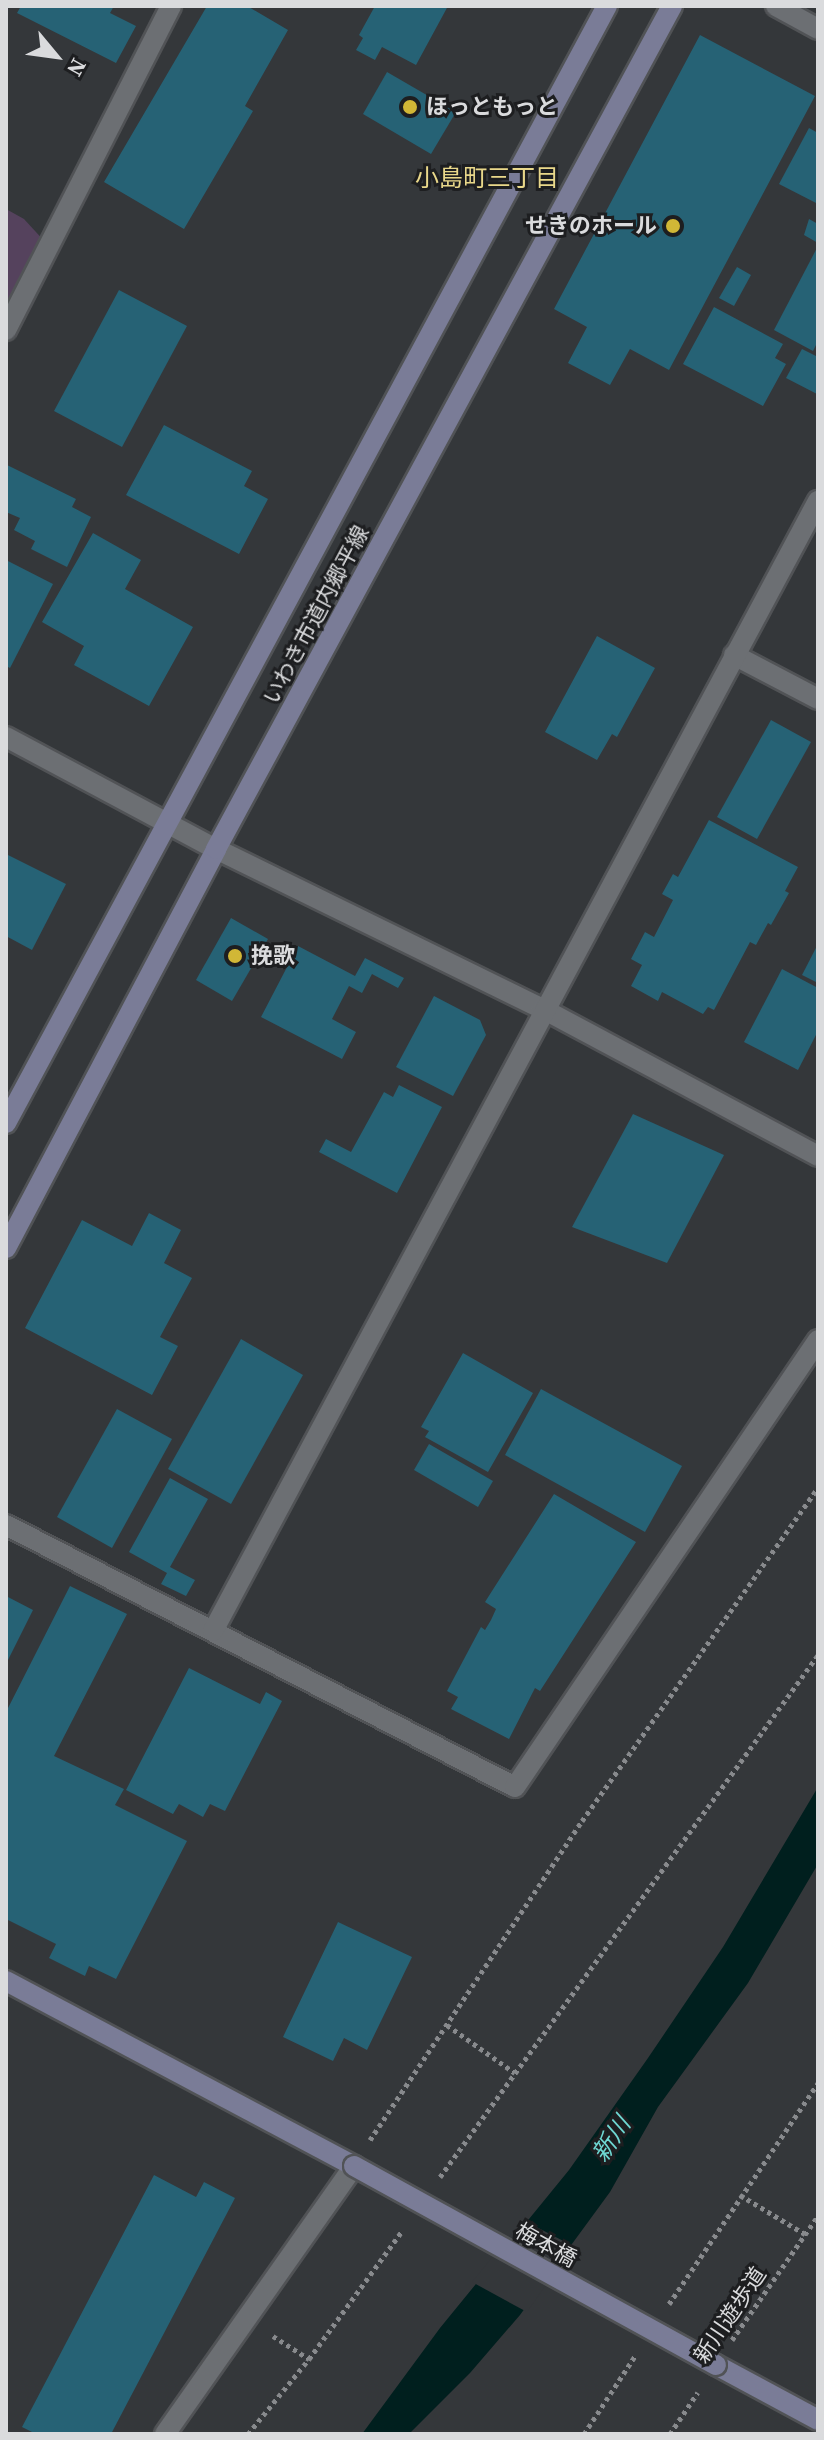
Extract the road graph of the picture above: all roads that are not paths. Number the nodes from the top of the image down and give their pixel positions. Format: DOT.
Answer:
graph roads {
  1 [pos="171,6"];
  2 [pos="607,6"];
  3 [pos="672,6"];
  4 [pos="776,6"];
  5 [pos="818,29"];
  6 [pos="6,330"];
  7 [pos="818,501"];
  8 [pos="734,655"];
  9 [pos="818,699"];
  10 [pos="6,737"];
  11 [pos="165,821"];
  12 [pos="216,849"];
  13 [pos="543,1009"];
  14 [pos="6,1123"];
  15 [pos="818,1156"];
  16 [pos="6,1248"];
  17 [pos="818,1340"];
  18 [pos="6,1525"];
  19 [pos="213,1631"];
  20 [pos="6,1981"];
  21 [pos="354,2166"];
  22 [pos="818,2420"];
  23 [pos="165,2434"];
  1 -- 6 [label="street"];
  2 -- 11 [label="street, いわき市道内郷平線"];
  3 -- 12 [label="street, いわき市道内郷平線"];
  4 -- 5 [label="street"];
  7 -- 8 [label="street"];
  8 -- 9 [label="street"];
  8 -- 13 [label="street"];
  10 -- 11 [label="street"];
  11 -- 12 [label="street"];
  11 -- 14 [label="street, いわき市道内郷平線"];
  12 -- 13 [label="street"];
  12 -- 16 [label="street, いわき市道内郷平線"];
  13 -- 15 [label="street"];
  13 -- 19 [label="street"];
  17 -- 19 [label="street"];
  18 -- 19 [label="street"];
  20 -- 21 [label="street, 梅本橋"];
  21 -- 22 [label="street, 梅本橋, bridge"];
  21 -- 23 [label="street"];
}
